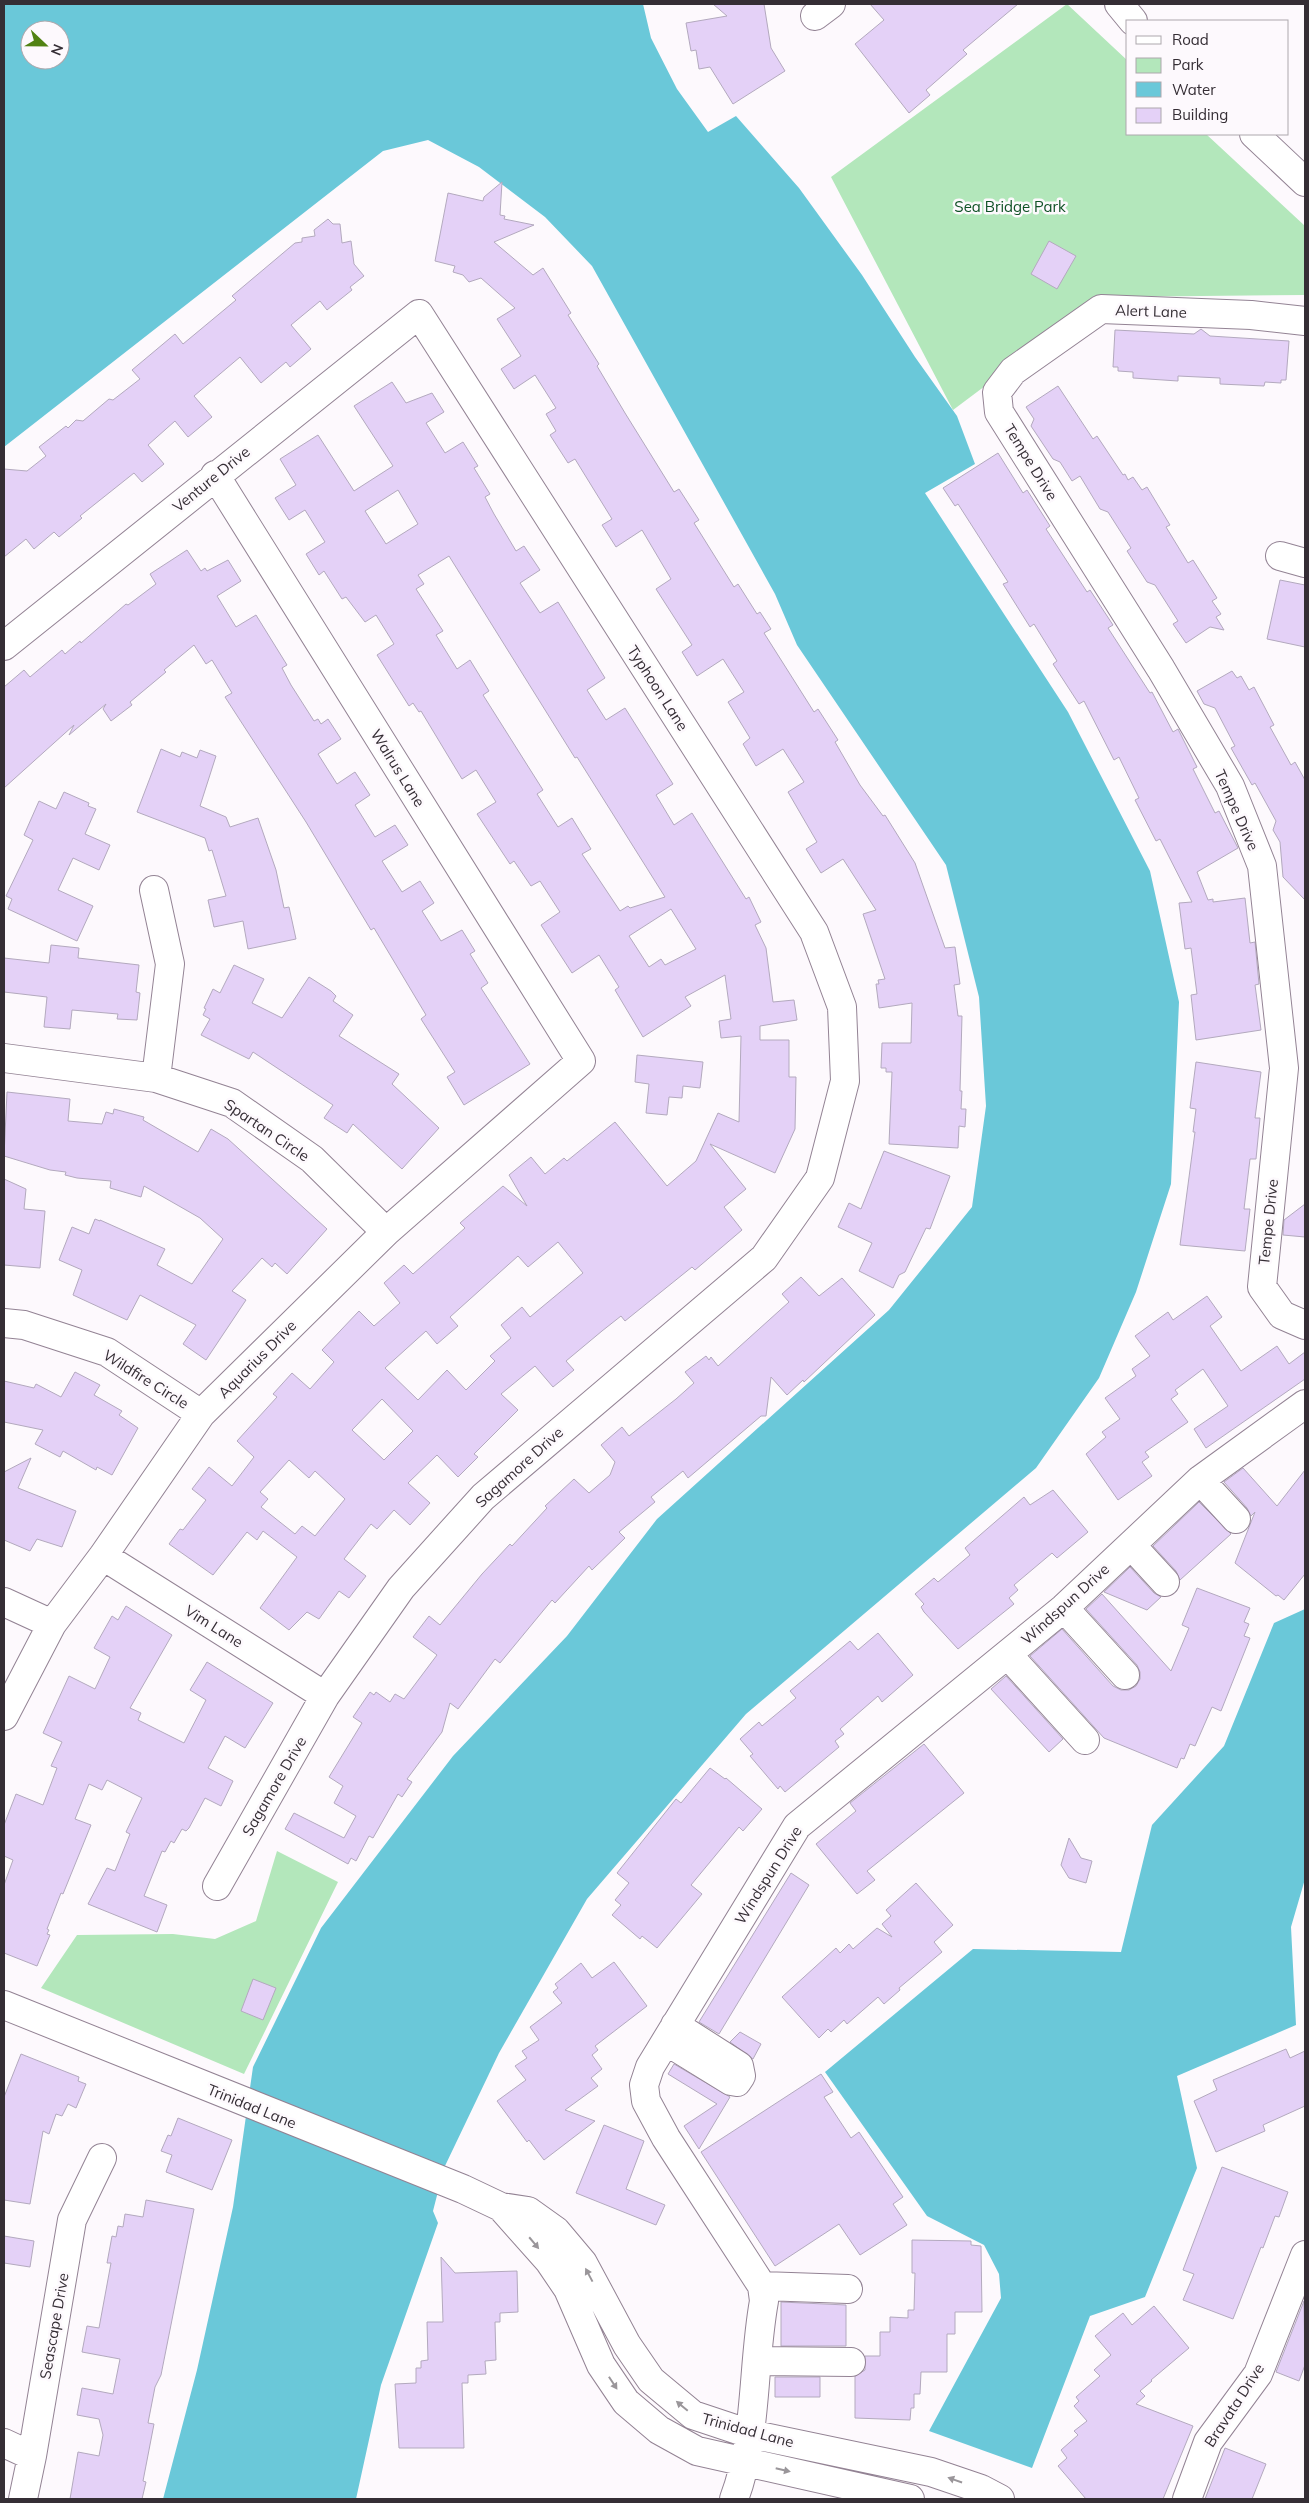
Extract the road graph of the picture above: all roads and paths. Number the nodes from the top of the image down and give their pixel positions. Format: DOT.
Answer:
graph roads {
  1 [pos="1255,135"];
  2 [pos="1305,182"];
  3 [pos="419,314"];
  4 [pos="1305,321"];
  5 [pos="997,392"];
  6 [pos="215,476"];
  7 [pos="4,646"];
  8 [pos="154,890"];
  9 [pos="4,1058"];
  10 [pos="580,1061"];
  11 [pos="156,1078"];
  12 [pos="845,1081"];
  13 [pos="386,1232"];
  14 [pos="4,1323"];
  15 [pos="1305,1325"];
  16 [pos="1305,1404"];
  17 [pos="201,1414"];
  18 [pos="1200,1480"];
  19 [pos="1236,1519"];
  20 [pos="1131,1545"];
  21 [pos="103,1556"];
  22 [pos="1165,1582"];
  23 [pos="4,1602"];
  24 [pos="1064,1608"];
  25 [pos="52,1624"];
  26 [pos="1008,1655"];
  27 [pos="1125,1675"];
  28 [pos="325,1696"];
  29 [pos="4,1716"];
  30 [pos="1085,1740"];
  31 [pos="217,1886"];
  32 [pos="4,2005"];
  33 [pos="102,2158"];
  34 [pos="501,2207"];
  35 [pos="1305,2255"];
  36 [pos="762,2286"];
  37 [pos="848,2290"];
  38 [pos="758,2360"];
  39 [pos="851,2362"];
  40 [pos="750,2434"];
  41 [pos="4,2443"];
  42 [pos="32,2456"];
  43 [pos="745,2462"];
  44 [pos="23,2499"];
  45 [pos="734,2499"];
  46 [pos="910,2499"];
  47 [pos="1000,2499"];
  48 [pos="1187,2499"];
  1 -- 2 [label="street"];
  3 -- 6 [label="street, Venture Drive"];
  3 -- 12 [label="street, Typhoon Lane"];
  4 -- 5 [label="street, Alert Lane"];
  5 -- 15 [label="street, Tempe Drive"];
  6 -- 7 [label="street, Venture Drive"];
  6 -- 10 [label="street, Walrus Lane"];
  8 -- 11 [label="street"];
  9 -- 11 [label="street, Spartan Circle"];
  10 -- 13 [label="street, Aquarius Drive"];
  11 -- 13 [label="street, Spartan Circle"];
  12 -- 28 [label="street, Sagamore Drive"];
  13 -- 17 [label="street, Aquarius Drive"];
  14 -- 17 [label="street, Wildfire Circle"];
  16 -- 18 [label="street, Windspun Drive"];
  17 -- 21 [label="street, Aquarius Drive"];
  18 -- 19 [label="street"];
  18 -- 20 [label="street, Windspun Drive"];
  20 -- 22 [label="street"];
  20 -- 24 [label="street, Windspun Drive"];
  21 -- 25 [label="street, Aquarius Drive"];
  21 -- 28 [label="street, Vim Lane"];
  23 -- 25 [label="street"];
  24 -- 26 [label="street, Windspun Drive"];
  24 -- 27 [label="street"];
  25 -- 29 [label="street, Aquarius Drive"];
  26 -- 30 [label="street"];
  26 -- 36 [label="street, Windspun Drive"];
  28 -- 31 [label="street, Sagamore Drive"];
  32 -- 34 [label="street, Trinidad Lane"];
  33 -- 42 [label="street, Seascape Drive"];
  40 -- 34 [label="street, Trinidad Lane, one-way"];
  34 -- 43 [label="street, Trinidad Lane, one-way"];
  35 -- 48 [label="street, Bravata Drive"];
  36 -- 37 [label="street"];
  36 -- 38 [label="street"];
  38 -- 39 [label="street"];
  38 -- 40 [label="street"];
  40 -- 43 [label="street"];
  47 -- 40 [label="street, Trinidad Lane, one-way"];
  41 -- 42 [label="street"];
  42 -- 44 [label="street, Seascape Drive"];
  43 -- 45 [label="street"];
  43 -- 46 [label="street, Trinidad Lane, one-way"];
}
